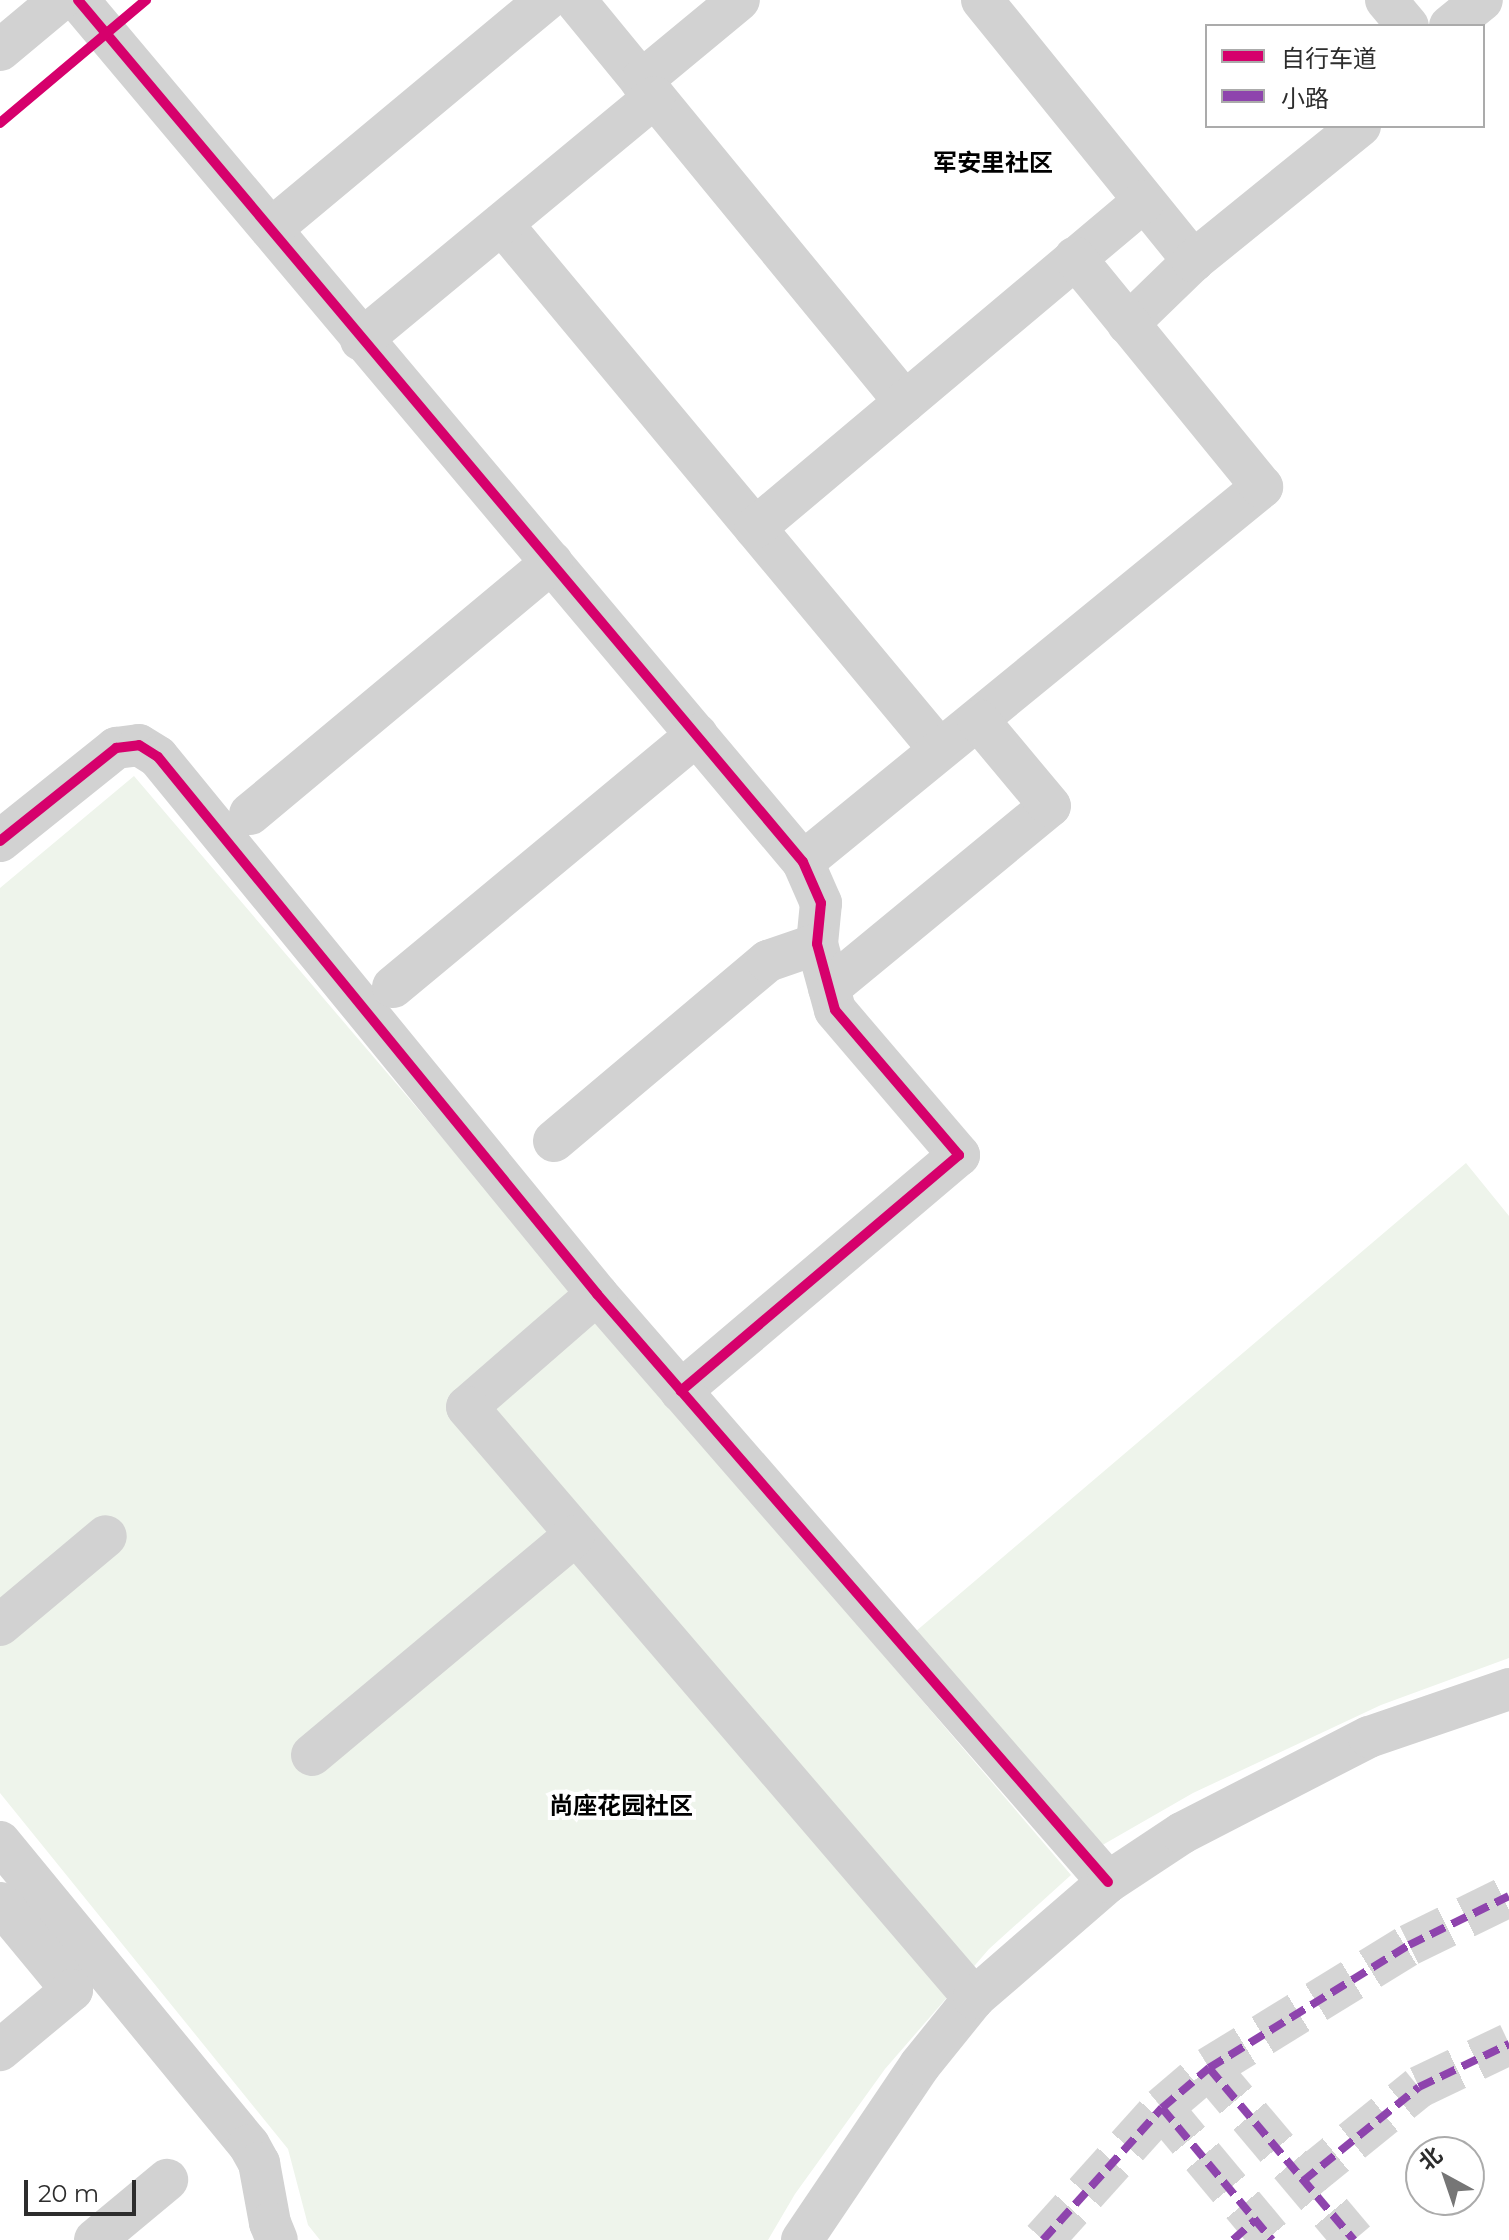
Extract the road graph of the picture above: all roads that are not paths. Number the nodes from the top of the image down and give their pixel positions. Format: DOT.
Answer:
graph roads {
  1 [pos="60,0"];
  2 [pos="78,0"];
  3 [pos="546,0"];
  4 [pos="575,0"];
  5 [pos="739,0"];
  6 [pos="982,0"];
  7 [pos="1386,0"];
  8 [pos="1482,0"];
  9 [pos="1406,24"];
  10 [pos="1452,24"];
  11 [pos="0,50"];
  12 [pos="648,89"];
  13 [pos="1358,128"];
  14 [pos="1144,201"];
  15 [pos="502,224"];
  16 [pos="271,229"];
  17 [pos="1075,258"];
  18 [pos="1193,261"];
  19 [pos="1128,324"];
  20 [pos="361,340"];
  21 [pos="905,402"];
  22 [pos="755,528"];
  23 [pos="552,562"];
  24 [pos="978,720"];
  25 [pos="697,735"];
  26 [pos="940,750"];
  27 [pos="250,814"];
  28 [pos="0,841"];
  29 [pos="803,862"];
  30 [pos="817,944"];
  31 [pos="393,987"];
  32 [pos="829,988"];
  33 [pos="554,1141"];
  34 [pos="597,1294"];
  35 [pos="681,1391"];
  36 [pos="106,1536"];
  37 [pos="574,1536"];
  38 [pos="0,1625"];
  39 [pos="1509,1689"];
  40 [pos="312,1755"];
  41 [pos="0,1842"];
  42 [pos="1108,1882"];
  43 [pos="0,1903"];
  44 [pos="974,1998"];
  45 [pos="0,2050"];
  46 [pos="167,2180"];
  47 [pos="95,2240"];
  48 [pos="277,2240"];
  49 [pos="802,2240"];
  1 -- 11 [label="street"];
  2 -- 16 [label="street"];
  3 -- 16 [label="street"];
  4 -- 12 [label="street"];
  5 -- 12 [label="street"];
  6 -- 14 [label="street"];
  7 -- 9 [label="street"];
  8 -- 10 [label="street"];
  12 -- 15 [label="street"];
  12 -- 21 [label="street"];
  13 -- 18 [label="street"];
  14 -- 17 [label="street"];
  14 -- 18 [label="street"];
  15 -- 20 [label="street"];
  15 -- 22 [label="street"];
  16 -- 20 [label="street"];
  17 -- 19 [label="street"];
  17 -- 21 [label="street"];
  18 -- 19 [label="street"];
  19 -- 24 [label="street"];
  20 -- 23 [label="street"];
  21 -- 22 [label="street"];
  22 -- 26 [label="street"];
  23 -- 25 [label="street"];
  23 -- 27 [label="street"];
  24 -- 26 [label="street"];
  24 -- 32 [label="street"];
  25 -- 29 [label="street"];
  25 -- 31 [label="street"];
  26 -- 29 [label="street"];
  28 -- 34 [label="street"];
  29 -- 30 [label="street"];
  30 -- 32 [label="street"];
  30 -- 33 [label="street"];
  32 -- 35 [label="street"];
  34 -- 35 [label="street"];
  34 -- 37 [label="street"];
  35 -- 42 [label="street"];
  36 -- 38 [label="street"];
  37 -- 40 [label="street"];
  37 -- 44 [label="street"];
  39 -- 42 [label="street"];
  41 -- 48 [label="street"];
  42 -- 44 [label="street"];
  43 -- 45 [label="street"];
  44 -- 49 [label="street"];
  46 -- 47 [label="street"];
}
